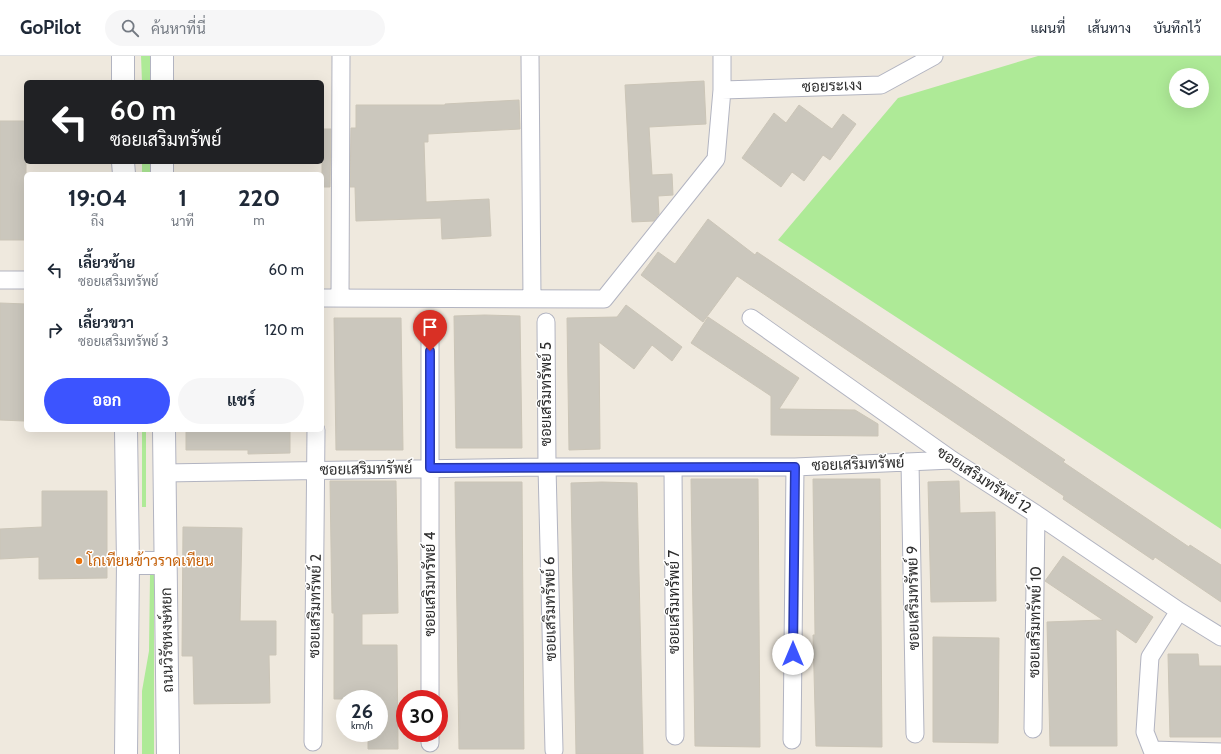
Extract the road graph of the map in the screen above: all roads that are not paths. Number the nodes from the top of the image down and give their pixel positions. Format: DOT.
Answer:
graph roads {
  1 [pos="123,56"];
  2 [pos="162,56"];
  3 [pos="341,56"];
  4 [pos="530,56"];
  5 [pos="722,56"];
  6 [pos="934,56"];
  7 [pos="123,80"];
  8 [pos="162,80"];
  9 [pos="722,90"];
  10 [pos="0,280"];
  11 [pos="24,280"];
  12 [pos="324,298"];
  13 [pos="340,298"];
  14 [pos="532,299"];
  15 [pos="751,318"];
  16 [pos="430,321"];
  17 [pos="546,322"];
  18 [pos="126,432"];
  19 [pos="164,432"];
  20 [pos="316,432"];
  21 [pos="952,460"];
  22 [pos="910,462"];
  23 [pos="547,467"];
  24 [pos="795,467"];
  25 [pos="430,468"];
  26 [pos="673,468"];
  27 [pos="316,470"];
  28 [pos="164,473"];
  29 [pos="1036,514"];
  30 [pos="128,563"];
  31 [pos="165,563"];
  32 [pos="1179,611"];
  33 [pos="1221,637"];
  34 [pos="430,690"];
  35 [pos="1033,729"];
  36 [pos="915,734"];
  37 [pos="675,736"];
  38 [pos="792,740"];
  39 [pos="313,742"];
  40 [pos="554,750"];
  41 [pos="1221,752"];
  42 [pos="126,754"];
  43 [pos="168,754"];
  1 -- 7 [label="main road"];
  2 -- 8 [label="main road"];
  3 -- 13 [label="street"];
  4 -- 14 [label="street"];
  5 -- 9 [label="street"];
  6 -- 9 [label="street, ซอยระเงง"];
  9 -- 14 [label="street"];
  10 -- 11 [label="street"];
  12 -- 13 [label="street"];
  13 -- 14 [label="street"];
  15 -- 21 [label="street, ซอยเสริมทรัพย์ 12"];
  16 -- 25 [label="street, ซอยเสริมทรัพย์ 4"];
  17 -- 23 [label="street, ซอยเสริมทรัพย์ 5"];
  18 -- 30 [label="main road"];
  19 -- 28 [label="main road, ถนนวิรัชหงษ์หยก"];
  20 -- 27 [label="street, ซอยเสริมทรัพย์ 2"];
  21 -- 22 [label="street, ซอยเสริมทรัพย์"];
  21 -- 29 [label="street, ซอยเสริมทรัพย์ 12"];
  22 -- 24 [label="street, ซอยเสริมทรัพย์"];
  22 -- 36 [label="street, ซอยเสริมทรัพย์ 9"];
  23 -- 25 [label="street, ซอยเสริมทรัพย์"];
  23 -- 26 [label="street, ซอยเสริมทรัพย์"];
  23 -- 40 [label="street, ซอยเสริมทรัพย์ 6"];
  24 -- 26 [label="street, ซอยเสริมทรัพย์"];
  24 -- 38 [label="street"];
  25 -- 27 [label="street, ซอยเสริมทรัพย์"];
  25 -- 34 [label="street, ซอยเสริมทรัพย์ 4"];
  26 -- 37 [label="street, ซอยเสริมทรัพย์ 7"];
  27 -- 28 [label="street, ซอยเสริมทรัพย์"];
  27 -- 39 [label="street, ซอยเสริมทรัพย์ 2"];
  28 -- 31 [label="main road, ถนนวิรัชหงษ์หยก"];
  29 -- 32 [label="street, ซอยเสริมทรัพย์ 12"];
  29 -- 35 [label="street, ซอยเสริมทรัพย์ 10"];
  30 -- 31 [label="main road"];
  30 -- 42 [label="main road"];
  31 -- 43 [label="main road, ถนนวิรัชหงษ์หยก"];
  32 -- 33 [label="street, ซอยเสริมทรัพย์ 12"];
  32 -- 41 [label="street"];
}
